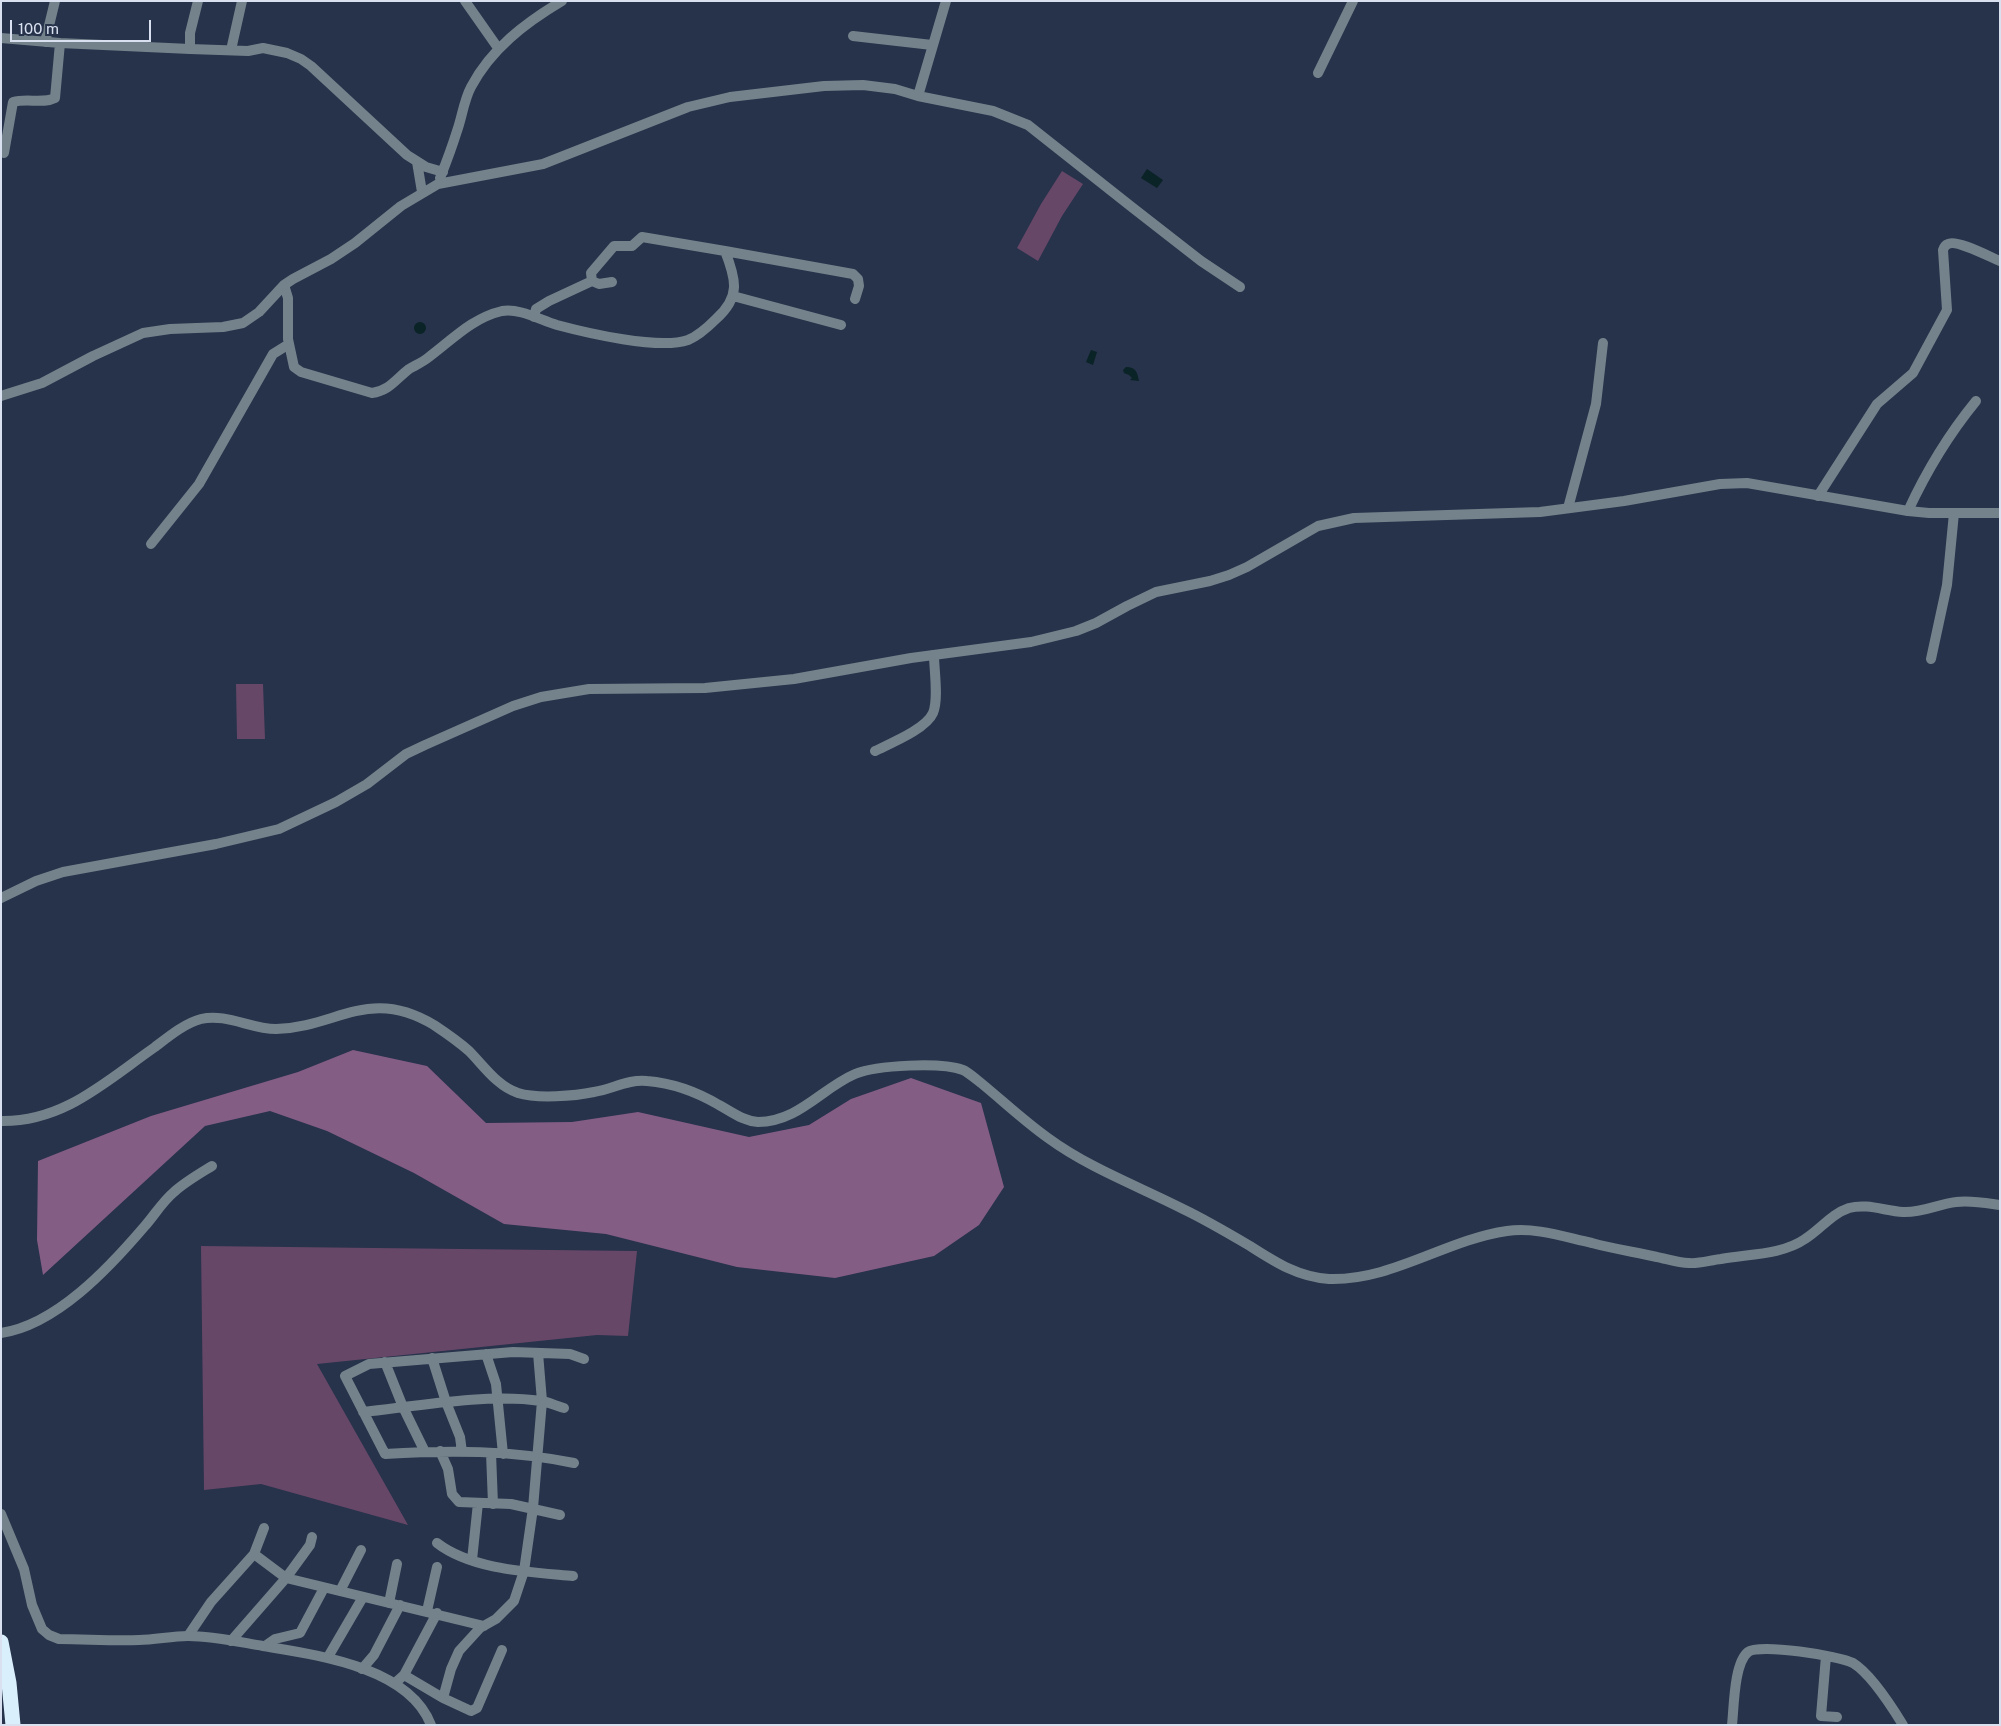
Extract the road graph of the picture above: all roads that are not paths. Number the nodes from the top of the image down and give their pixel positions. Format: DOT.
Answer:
graph roads {
  1 [pos="55,1"];
  2 [pos="198,1"];
  3 [pos="242,1"];
  4 [pos="465,1"];
  5 [pos="562,1"];
  6 [pos="946,1"];
  7 [pos="1353,1"];
  8 [pos="853,36"];
  9 [pos="1,38"];
  10 [pos="44,42"];
  11 [pos="60,43"];
  12 [pos="932,45"];
  13 [pos="498,48"];
  14 [pos="190,49"];
  15 [pos="231,50"];
  16 [pos="1318,73"];
  17 [pos="918,96"];
  18 [pos="4,152"];
  19 [pos="418,162"];
  20 [pos="443,172"];
  21 [pos="438,184"];
  22 [pos="422,192"];
  23 [pos="725,251"];
  24 [pos="2000,261"];
  25 [pos="592,281"];
  26 [pos="612,282"];
  27 [pos="284,285"];
  28 [pos="1240,287"];
  29 [pos="734,296"];
  30 [pos="855,299"];
  31 [pos="534,317"];
  32 [pos="841,325"];
  33 [pos="1603,343"];
  34 [pos="289,344"];
  35 [pos="1,396"];
  36 [pos="1976,401"];
  37 [pos="1818,496"];
  38 [pos="1568,508"];
  39 [pos="1908,511"];
  40 [pos="1954,513"];
  41 [pos="2000,513"];
  42 [pos="151,544"];
  43 [pos="934,655"];
  44 [pos="1931,659"];
  45 [pos="875,751"];
  46 [pos="1,898"];
  47 [pos="1,1122"];
  48 [pos="212,1166"];
  49 [pos="2000,1205"];
  50 [pos="1,1333"];
  51 [pos="538,1353"];
  52 [pos="486,1354"];
  53 [pos="432,1358"];
  54 [pos="584,1359"];
  55 [pos="385,1362"];
  56 [pos="498,1399"];
  57 [pos="542,1401"];
  58 [pos="446,1402"];
  59 [pos="403,1407"];
  60 [pos="564,1408"];
  61 [pos="363,1412"];
  62 [pos="440,1451"];
  63 [pos="425,1452"];
  64 [pos="462,1452"];
  65 [pos="491,1453"];
  66 [pos="503,1454"];
  67 [pos="536,1456"];
  68 [pos="574,1463"];
  69 [pos="478,1503"];
  70 [pos="493,1504"];
  71 [pos="533,1508"];
  72 [pos="1,1514"];
  73 [pos="560,1516"];
  74 [pos="264,1528"];
  75 [pos="312,1537"];
  76 [pos="437,1544"];
  77 [pos="360,1550"];
  78 [pos="254,1554"];
  79 [pos="472,1560"];
  80 [pos="397,1564"];
  81 [pos="437,1567"];
  82 [pos="524,1571"];
  83 [pos="573,1576"];
  84 [pos="286,1578"];
  85 [pos="324,1588"];
  86 [pos="340,1591"];
  87 [pos="363,1597"];
  88 [pos="388,1603"];
  89 [pos="400,1606"];
  90 [pos="432,1612"];
  91 [pos="484,1626"];
  92 [pos="188,1636"];
  93 [pos="231,1641"];
  94 [pos="1,1642"];
  95 [pos="265,1646"];
  96 [pos="502,1650"];
  97 [pos="1826,1656"];
  98 [pos="328,1657"];
  99 [pos="362,1669"];
  100 [pos="404,1675"];
  101 [pos="395,1683"];
  102 [pos="443,1698"];
  103 [pos="1837,1717"];
  104 [pos="13,1725"];
  105 [pos="431,1725"];
  106 [pos="1732,1725"];
  107 [pos="1903,1725"];
  1 -- 10 [label="street"];
  2 -- 14 [label="street"];
  3 -- 15 [label="street"];
  4 -- 13 [label="street"];
  5 -- 13 [label="street"];
  6 -- 12 [label="street"];
  7 -- 16 [label="street"];
  8 -- 12 [label="street"];
  9 -- 10 [label="street"];
  10 -- 11 [label="street"];
  11 -- 14 [label="street"];
  11 -- 18 [label="street"];
  12 -- 17 [label="street"];
  13 -- 20 [label="street"];
  14 -- 15 [label="street"];
  15 -- 19 [label="street"];
  17 -- 21 [label="street"];
  17 -- 28 [label="street"];
  19 -- 20 [label="street"];
  19 -- 22 [label="street"];
  20 -- 21 [label="street"];
  21 -- 22 [label="street"];
  22 -- 27 [label="street"];
  23 -- 25 [label="street"];
  23 -- 29 [label="street"];
  23 -- 30 [label="street"];
  24 -- 37 [label="street"];
  25 -- 26 [label="street"];
  25 -- 31 [label="street"];
  27 -- 34 [label="street"];
  27 -- 35 [label="street"];
  29 -- 31 [label="street"];
  29 -- 32 [label="street"];
  31 -- 34 [label="street"];
  33 -- 38 [label="street"];
  34 -- 42 [label="street"];
  36 -- 39 [label="street"];
  37 -- 38 [label="street"];
  37 -- 39 [label="street"];
  38 -- 43 [label="street"];
  39 -- 40 [label="street"];
  40 -- 41 [label="street"];
  40 -- 44 [label="street"];
  43 -- 45 [label="street"];
  43 -- 46 [label="street"];
  47 -- 49 [label="street"];
  48 -- 50 [label="street"];
  51 -- 52 [label="street"];
  51 -- 54 [label="street"];
  51 -- 57 [label="street"];
  52 -- 53 [label="street"];
  52 -- 56 [label="street"];
  53 -- 55 [label="street"];
  53 -- 58 [label="street"];
  55 -- 59 [label="street"];
  55 -- 61 [label="street"];
  56 -- 57 [label="street"];
  56 -- 58 [label="street"];
  56 -- 66 [label="street"];
  57 -- 60 [label="street"];
  57 -- 67 [label="street"];
  58 -- 59 [label="street"];
  58 -- 64 [label="street"];
  59 -- 61 [label="street"];
  59 -- 63 [label="street"];
  61 -- 63 [label="street"];
  62 -- 63 [label="street"];
  62 -- 64 [label="street"];
  62 -- 69 [label="street"];
  64 -- 65 [label="street"];
  65 -- 66 [label="street"];
  65 -- 70 [label="street"];
  66 -- 67 [label="street"];
  67 -- 68 [label="street"];
  67 -- 71 [label="street"];
  69 -- 70 [label="street"];
  69 -- 79 [label="street"];
  70 -- 71 [label="street"];
  71 -- 73 [label="street"];
  71 -- 82 [label="street"];
  72 -- 92 [label="street"];
  74 -- 78 [label="street"];
  75 -- 84 [label="street"];
  76 -- 79 [label="street"];
  77 -- 86 [label="street"];
  78 -- 84 [label="street"];
  78 -- 92 [label="street"];
  79 -- 82 [label="street"];
  80 -- 88 [label="street"];
  81 -- 90 [label="street"];
  82 -- 83 [label="street"];
  82 -- 91 [label="street"];
  84 -- 85 [label="street"];
  84 -- 93 [label="street"];
  85 -- 86 [label="street"];
  85 -- 95 [label="street"];
  86 -- 87 [label="street"];
  87 -- 88 [label="street"];
  87 -- 98 [label="street"];
  88 -- 89 [label="street"];
  89 -- 90 [label="street"];
  89 -- 99 [label="street"];
  90 -- 91 [label="street"];
  90 -- 100 [label="street"];
  91 -- 102 [label="street"];
  92 -- 93 [label="street"];
  93 -- 95 [label="street"];
  94 -- 104 [label="highway"];
  95 -- 98 [label="street"];
  96 -- 102 [label="street"];
  97 -- 103 [label="street"];
  97 -- 106 [label="street"];
  97 -- 107 [label="street"];
  98 -- 99 [label="street"];
  99 -- 101 [label="street"];
  100 -- 101 [label="street"];
  100 -- 102 [label="street"];
  101 -- 105 [label="street"];
}
